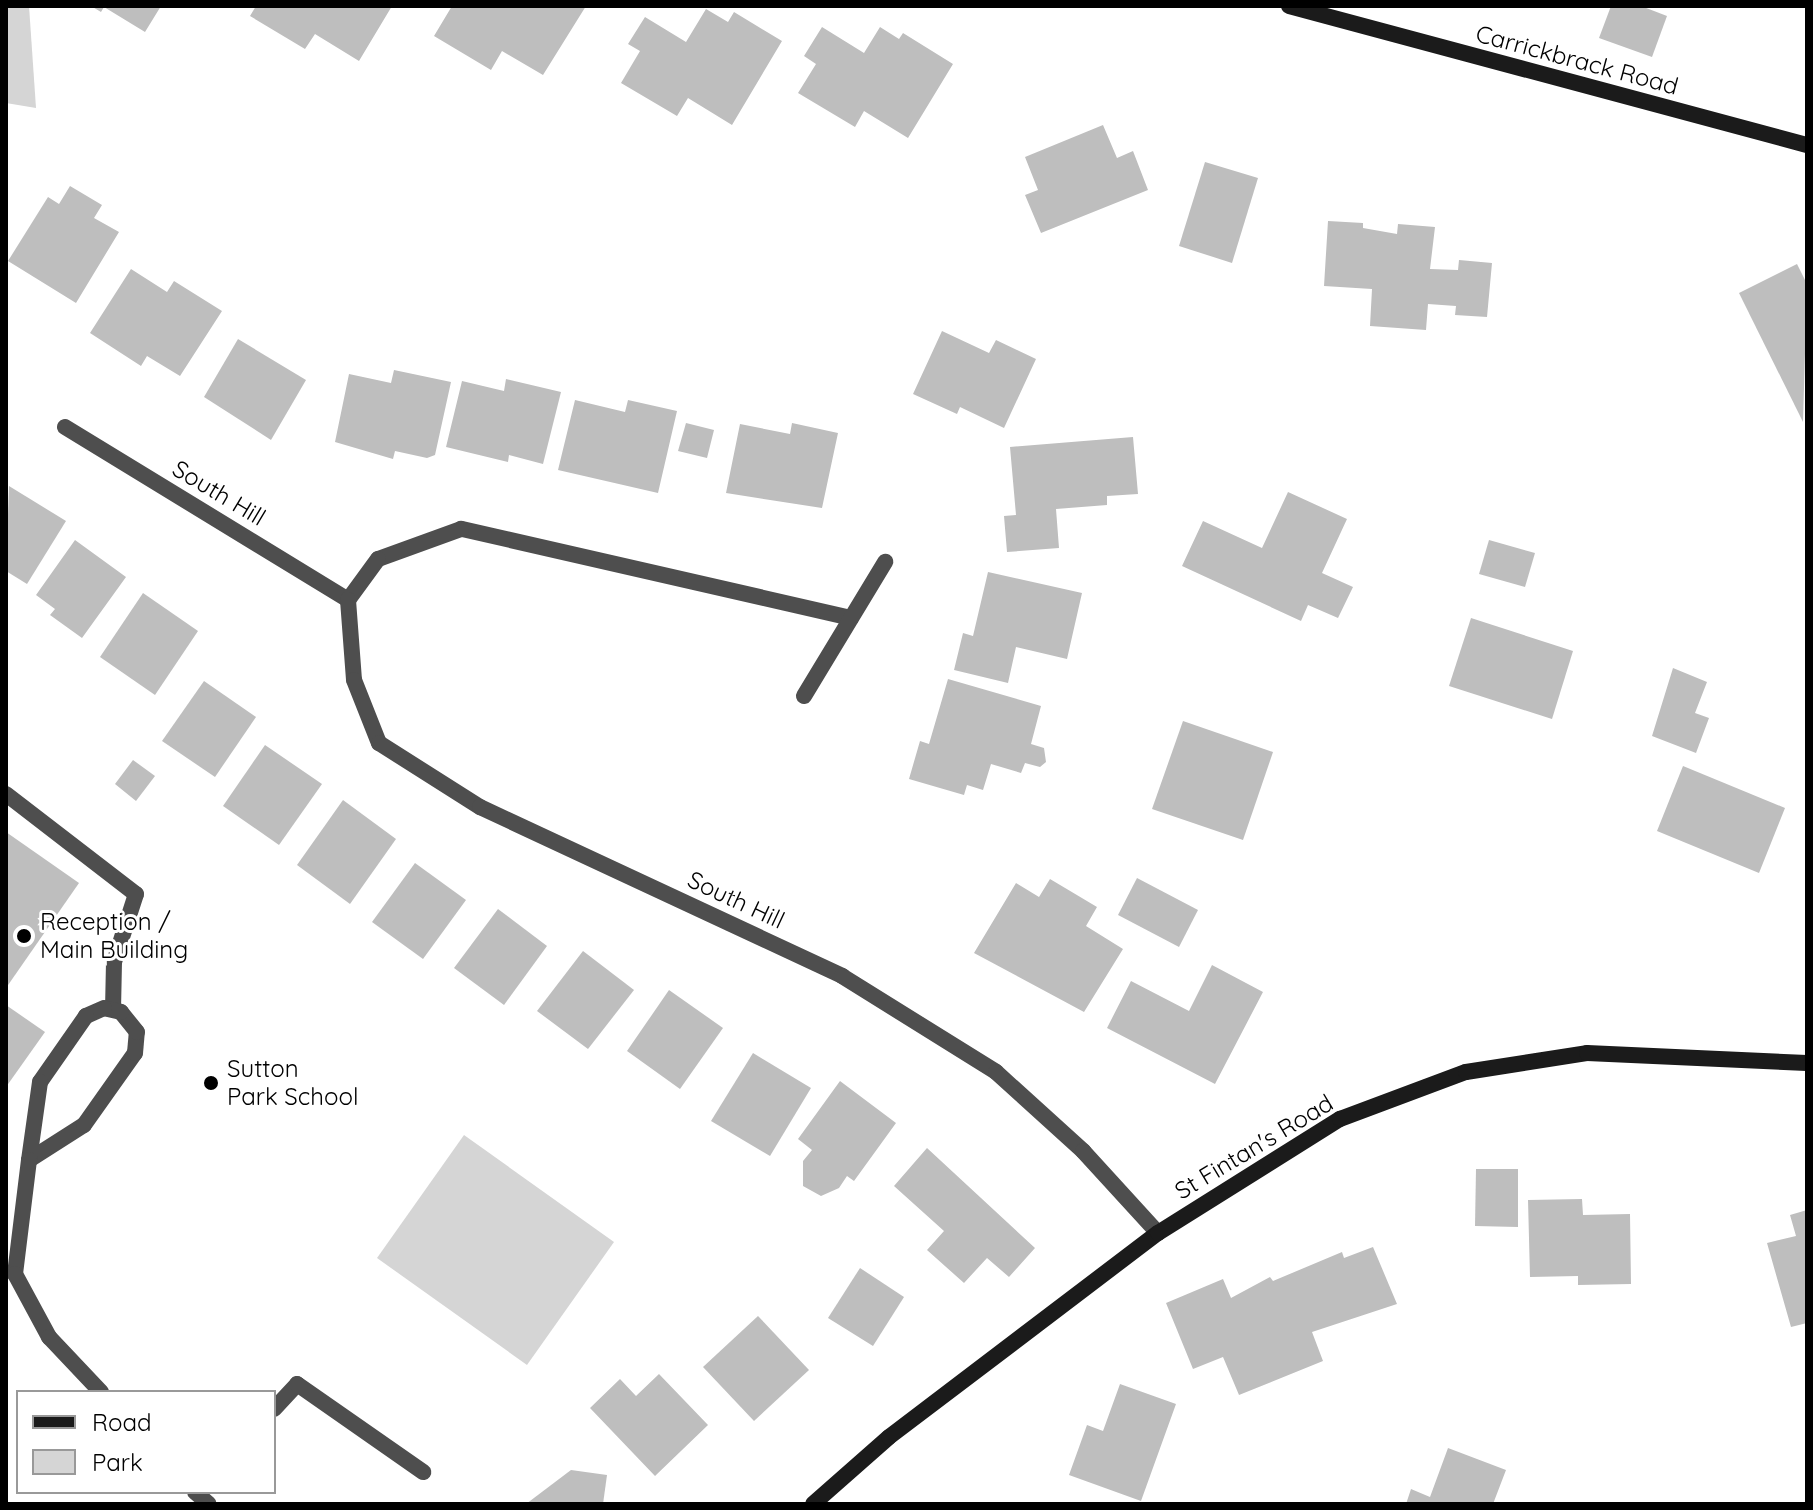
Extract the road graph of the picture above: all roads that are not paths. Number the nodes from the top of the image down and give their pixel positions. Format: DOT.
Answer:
graph roads {
  1 [pos="1289,6"];
  2 [pos="1807,145"];
  3 [pos="65,427"];
  4 [pos="885,562"];
  5 [pos="348,600"];
  6 [pos="851,618"];
  7 [pos="804,696"];
  8 [pos="6,794"];
  9 [pos="113,1009"];
  10 [pos="1807,1063"];
  11 [pos="29,1160"];
  12 [pos="1158,1233"];
  13 [pos="99,1390"];
  14 [pos="276,1407"];
  15 [pos="423,1472"];
  16 [pos="813,1504"];
  1 -- 2 [label="street, Carrickbrack Road"];
  3 -- 5 [label="street, South Hill"];
  4 -- 6 [label="street"];
  5 -- 6 [label="street"];
  5 -- 12 [label="street, South Hill"];
  6 -- 7 [label="street"];
  8 -- 9 [label="street"];
  9 -- 11 [label="street"];
  9 -- 11 [label="street"];
  10 -- 12 [label="street, St Fintan's Road"];
  11 -- 13 [label="street"];
  12 -- 16 [label="street, St Fintan's Road"];
  14 -- 15 [label="street"];
}
